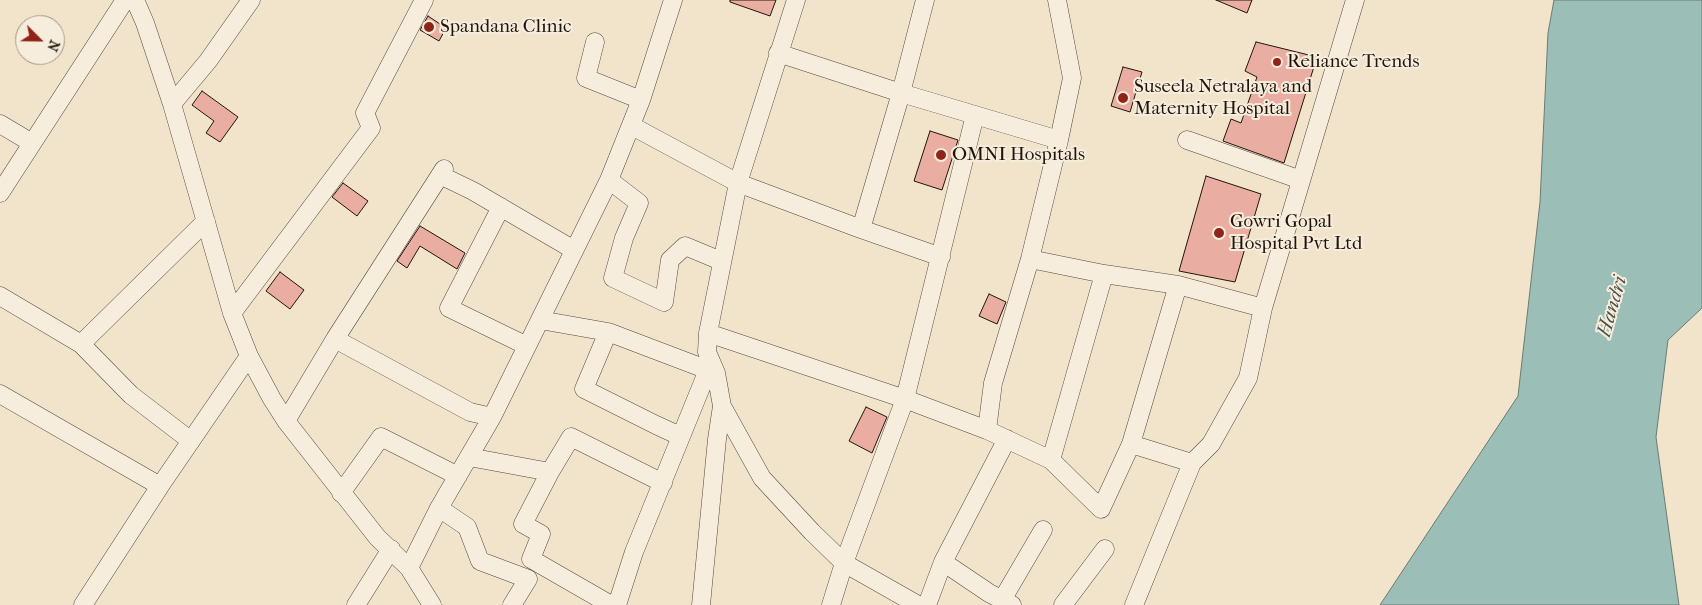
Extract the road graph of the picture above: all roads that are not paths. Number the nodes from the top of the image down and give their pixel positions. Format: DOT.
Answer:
graph roads {
  1 [pos="125,0"];
  2 [pos="135,0"];
  3 [pos="251,0"];
  4 [pos="424,0"];
  5 [pos="673,0"];
  6 [pos="796,0"];
  7 [pos="925,0"];
  8 [pos="1057,0"];
  9 [pos="1354,0"];
  10 [pos="595,42"];
  11 [pos="778,53"];
  12 [pos="901,93"];
  13 [pos="641,100"];
  14 [pos="172,104"];
  15 [pos="975,115"];
  16 [pos="0,124"];
  17 [pos="632,126"];
  18 [pos="1059,140"];
  19 [pos="1187,140"];
  20 [pos="32,143"];
  21 [pos="609,180"];
  22 [pos="1301,180"];
  23 [pos="738,183"];
  24 [pos="0,194"];
  25 [pos="501,207"];
  26 [pos="206,221"];
  27 [pos="861,229"];
  28 [pos="574,250"];
  29 [pos="940,257"];
  30 [pos="1030,259"];
  31 [pos="721,261"];
  32 [pos="1104,274"];
  33 [pos="1178,285"];
  34 [pos="0,296"];
  35 [pos="1263,308"];
  36 [pos="232,313"];
  37 [pos="540,320"];
  38 [pos="608,332"];
  39 [pos="708,332"];
  40 [pos="335,339"];
  41 [pos="81,344"];
  42 [pos="527,346"];
  43 [pos="248,356"];
  44 [pos="712,372"];
  45 [pos="0,394"];
  46 [pos="905,399"];
  47 [pos="722,406"];
  48 [pos="492,417"];
  49 [pos="286,421"];
  50 [pos="987,430"];
  51 [pos="680,436"];
  52 [pos="1008,439"];
  53 [pos="191,441"];
  54 [pos="1131,444"];
  55 [pos="469,457"];
  56 [pos="1051,460"];
  57 [pos="1192,463"];
  58 [pos="550,472"];
  59 [pos="458,476"];
  60 [pos="663,483"];
  61 [pos="160,486"];
  62 [pos="341,493"];
  63 [pos="439,508"];
  64 [pos="1043,530"];
  65 [pos="391,549"];
  66 [pos="1105,549"];
  67 [pos="943,562"];
  68 [pos="844,563"];
  69 [pos="409,568"];
  70 [pos="1007,602"];
  71 [pos="83,605"];
  72 [pos="356,605"];
  73 [pos="432,605"];
  74 [pos="512,605"];
  75 [pos="612,605"];
  76 [pos="616,605"];
  77 [pos="702,605"];
  78 [pos="831,605"];
  79 [pos="918,605"];
  80 [pos="927,605"];
  81 [pos="1063,605"];
  82 [pos="1134,605"];
  1 -- 20 [label="street"];
  2 -- 14 [label="street"];
  3 -- 14 [label="street"];
  4 -- 36 [label="street"];
  5 -- 13 [label="street"];
  6 -- 11 [label="street"];
  7 -- 12 [label="street"];
  8 -- 18 [label="street"];
  9 -- 22 [label="street"];
  10 -- 13 [label="street"];
  11 -- 12 [label="street"];
  11 -- 23 [label="street"];
  12 -- 15 [label="street"];
  12 -- 27 [label="street"];
  13 -- 17 [label="street"];
  14 -- 26 [label="street"];
  15 -- 18 [label="street"];
  15 -- 29 [label="street"];
  16 -- 20 [label="street"];
  17 -- 21 [label="street"];
  17 -- 23 [label="street"];
  18 -- 30 [label="street"];
  19 -- 22 [label="street"];
  20 -- 24 [label="street"];
  21 -- 28 [label="street"];
  21 -- 31 [label="street"];
  22 -- 35 [label="street"];
  23 -- 27 [label="street"];
  23 -- 31 [label="street"];
  25 -- 28 [label="street"];
  25 -- 40 [label="street"];
  25 -- 42 [label="street"];
  26 -- 36 [label="street"];
  26 -- 41 [label="street"];
  27 -- 29 [label="street"];
  28 -- 37 [label="street"];
  29 -- 46 [label="street"];
  30 -- 32 [label="street"];
  30 -- 50 [label="street"];
  31 -- 39 [label="street"];
  32 -- 33 [label="street"];
  32 -- 56 [label="street"];
  33 -- 35 [label="street"];
  33 -- 54 [label="street"];
  34 -- 41 [label="street"];
  35 -- 57 [label="street"];
  36 -- 43 [label="street"];
  37 -- 38 [label="street"];
  37 -- 42 [label="street"];
  38 -- 44 [label="street"];
  38 -- 51 [label="street"];
  39 -- 44 [label="street"];
  39 -- 46 [label="street"];
  40 -- 48 [label="street"];
  40 -- 49 [label="street"];
  41 -- 53 [label="street"];
  42 -- 48 [label="street"];
  43 -- 49 [label="street"];
  43 -- 53 [label="street"];
  44 -- 47 [label="street"];
  44 -- 51 [label="street"];
  45 -- 61 [label="street"];
  46 -- 50 [label="street"];
  46 -- 68 [label="street"];
  47 -- 68 [label="street"];
  47 -- 77 [label="street"];
  48 -- 55 [label="street"];
  49 -- 62 [label="street"];
  50 -- 52 [label="street"];
  51 -- 60 [label="street"];
  52 -- 56 [label="street"];
  52 -- 67 [label="street"];
  53 -- 61 [label="street"];
  54 -- 56 [label="street"];
  54 -- 57 [label="street"];
  55 -- 58 [label="street"];
  55 -- 59 [label="street"];
  57 -- 82 [label="street"];
  58 -- 60 [label="street"];
  58 -- 75 [label="street"];
  59 -- 62 [label="street"];
  59 -- 63 [label="street"];
  60 -- 76 [label="street"];
  61 -- 71 [label="street"];
  62 -- 65 [label="street"];
  63 -- 69 [label="street"];
  63 -- 74 [label="street"];
  64 -- 70 [label="street"];
  65 -- 69 [label="street"];
  65 -- 72 [label="street"];
  66 -- 81 [label="street"];
  67 -- 70 [label="street"];
  67 -- 80 [label="street"];
  68 -- 78 [label="street"];
  68 -- 79 [label="street"];
  69 -- 73 [label="street"];
}
